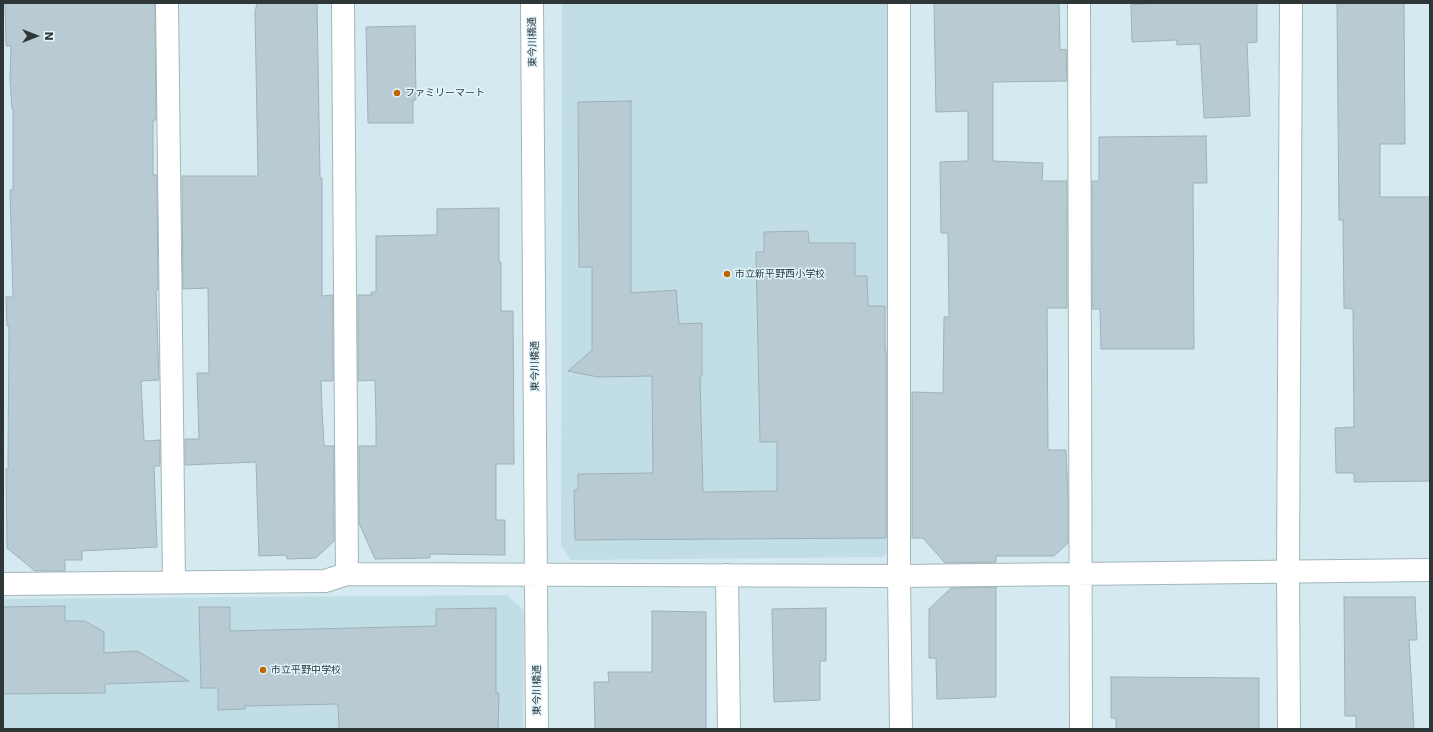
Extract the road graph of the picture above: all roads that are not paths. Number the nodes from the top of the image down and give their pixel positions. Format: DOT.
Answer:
graph roads {
  1 [pos="166,3"];
  2 [pos="343,3"];
  3 [pos="532,3"];
  4 [pos="899,3"];
  5 [pos="1079,3"];
  6 [pos="1291,3"];
  7 [pos="1430,570"];
  8 [pos="1288,571"];
  9 [pos="347,574"];
  10 [pos="537,574"];
  11 [pos="1080,574"];
  12 [pos="727,575"];
  13 [pos="899,576"];
  14 [pos="174,582"];
  15 [pos="3,584"];
  16 [pos="537,729"];
  17 [pos="729,729"];
  18 [pos="901,729"];
  19 [pos="1081,729"];
  20 [pos="1289,729"];
  1 -- 14 [label="street"];
  2 -- 9 [label="street"];
  3 -- 10 [label="street, 東今川橋通"];
  4 -- 13 [label="street"];
  5 -- 11 [label="street"];
  6 -- 8 [label="street"];
  7 -- 8 [label="street"];
  8 -- 11 [label="street"];
  8 -- 20 [label="street"];
  9 -- 10 [label="street"];
  9 -- 14 [label="street"];
  10 -- 12 [label="street"];
  10 -- 16 [label="street, 東今川橋通"];
  11 -- 13 [label="street"];
  11 -- 19 [label="street"];
  12 -- 13 [label="street"];
  12 -- 17 [label="street"];
  13 -- 18 [label="street"];
  14 -- 15 [label="street"];
}
